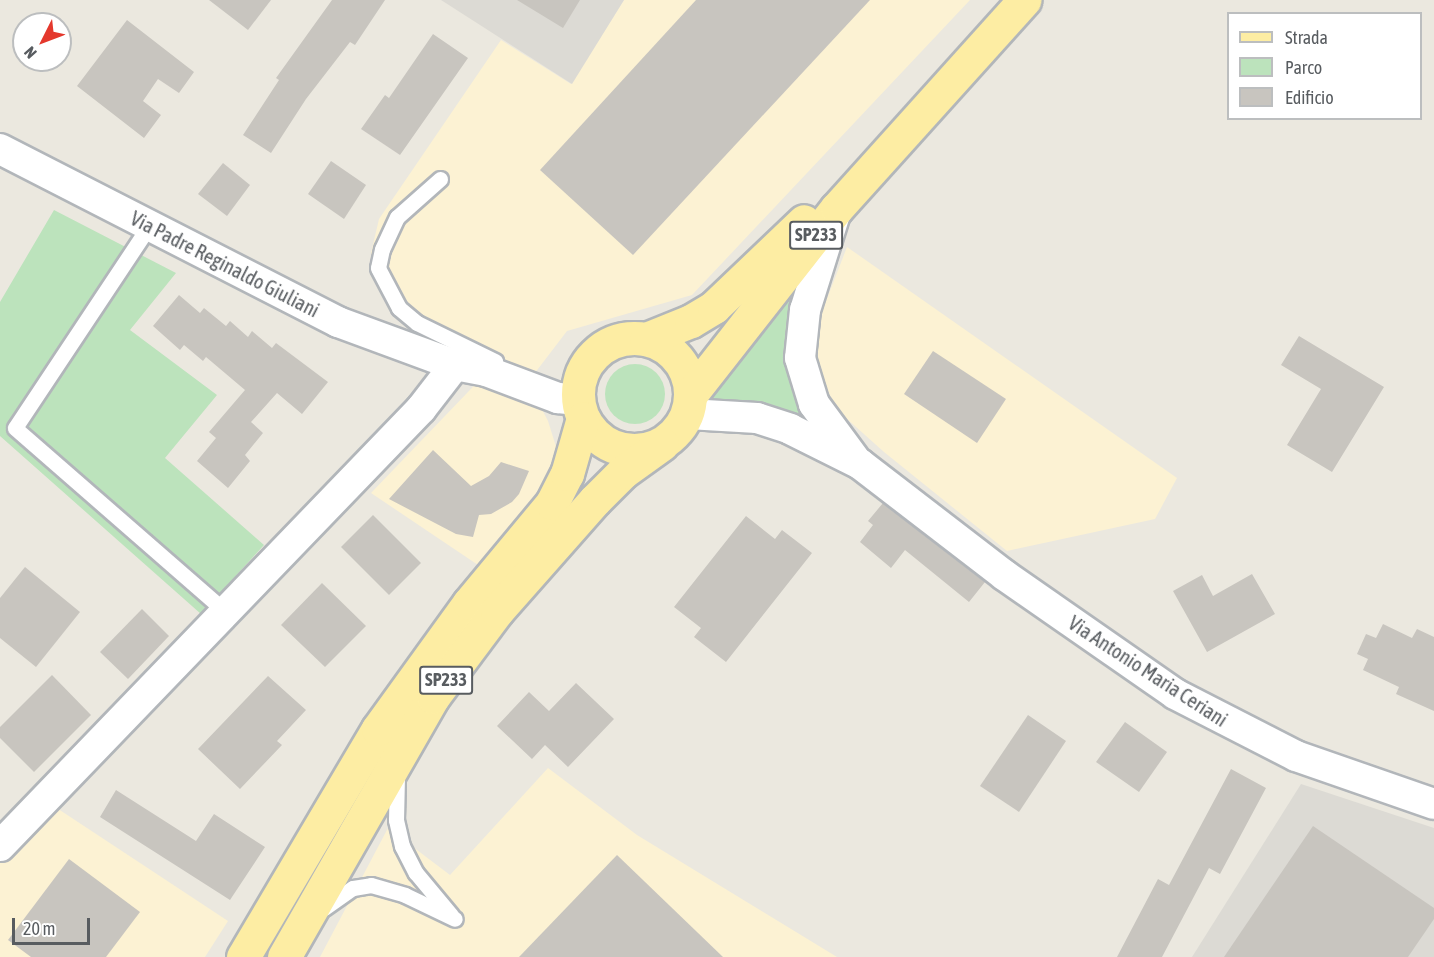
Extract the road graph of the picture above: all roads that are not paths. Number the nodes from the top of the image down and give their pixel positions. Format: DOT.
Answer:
graph roads {
  1 [pos="1024,0"];
  2 [pos="948,82"];
  3 [pos="0,149"];
  4 [pos="440,179"];
  5 [pos="837,208"];
  6 [pos="149,226"];
  7 [pos="646,339"];
  8 [pos="455,365"];
  9 [pos="689,404"];
  10 [pos="573,405"];
  11 [pos="662,444"];
  12 [pos="860,464"];
  13 [pos="226,612"];
  14 [pos="397,754"];
  15 [pos="1434,804"];
  16 [pos="0,846"];
  17 [pos="287,950"];
  18 [pos="243,957"];
  1 -- 2 [label="main road, SP233"];
  2 -- 5 [label="main road, SP233"];
  2 -- 7 [label="main road, SP233"];
  3 -- 6 [label="street, Via Padre Reginaldo Giuliani"];
  4 -- 10 [label="lane"];
  5 -- 9 [label="main road, SP233"];
  5 -- 12 [label="street"];
  6 -- 8 [label="street, Via Padre Reginaldo Giuliani"];
  6 -- 13 [label="lane"];
  7 -- 9 [label="main road"];
  7 -- 10 [label="main road, SP233"];
  8 -- 10 [label="street, Via Padre Reginaldo Giuliani"];
  8 -- 13 [label="street"];
  9 -- 11 [label="main road, SP233"];
  9 -- 12 [label="street"];
  10 -- 11 [label="main road"];
  10 -- 18 [label="main road, SP233"];
  11 -- 14 [label="main road, SP233"];
  12 -- 15 [label="street, Via Antonio Maria Ceriani"];
  13 -- 16 [label="street"];
  14 -- 17 [label="main road, SP233"];
  14 -- 17 [label="lane"];
}
